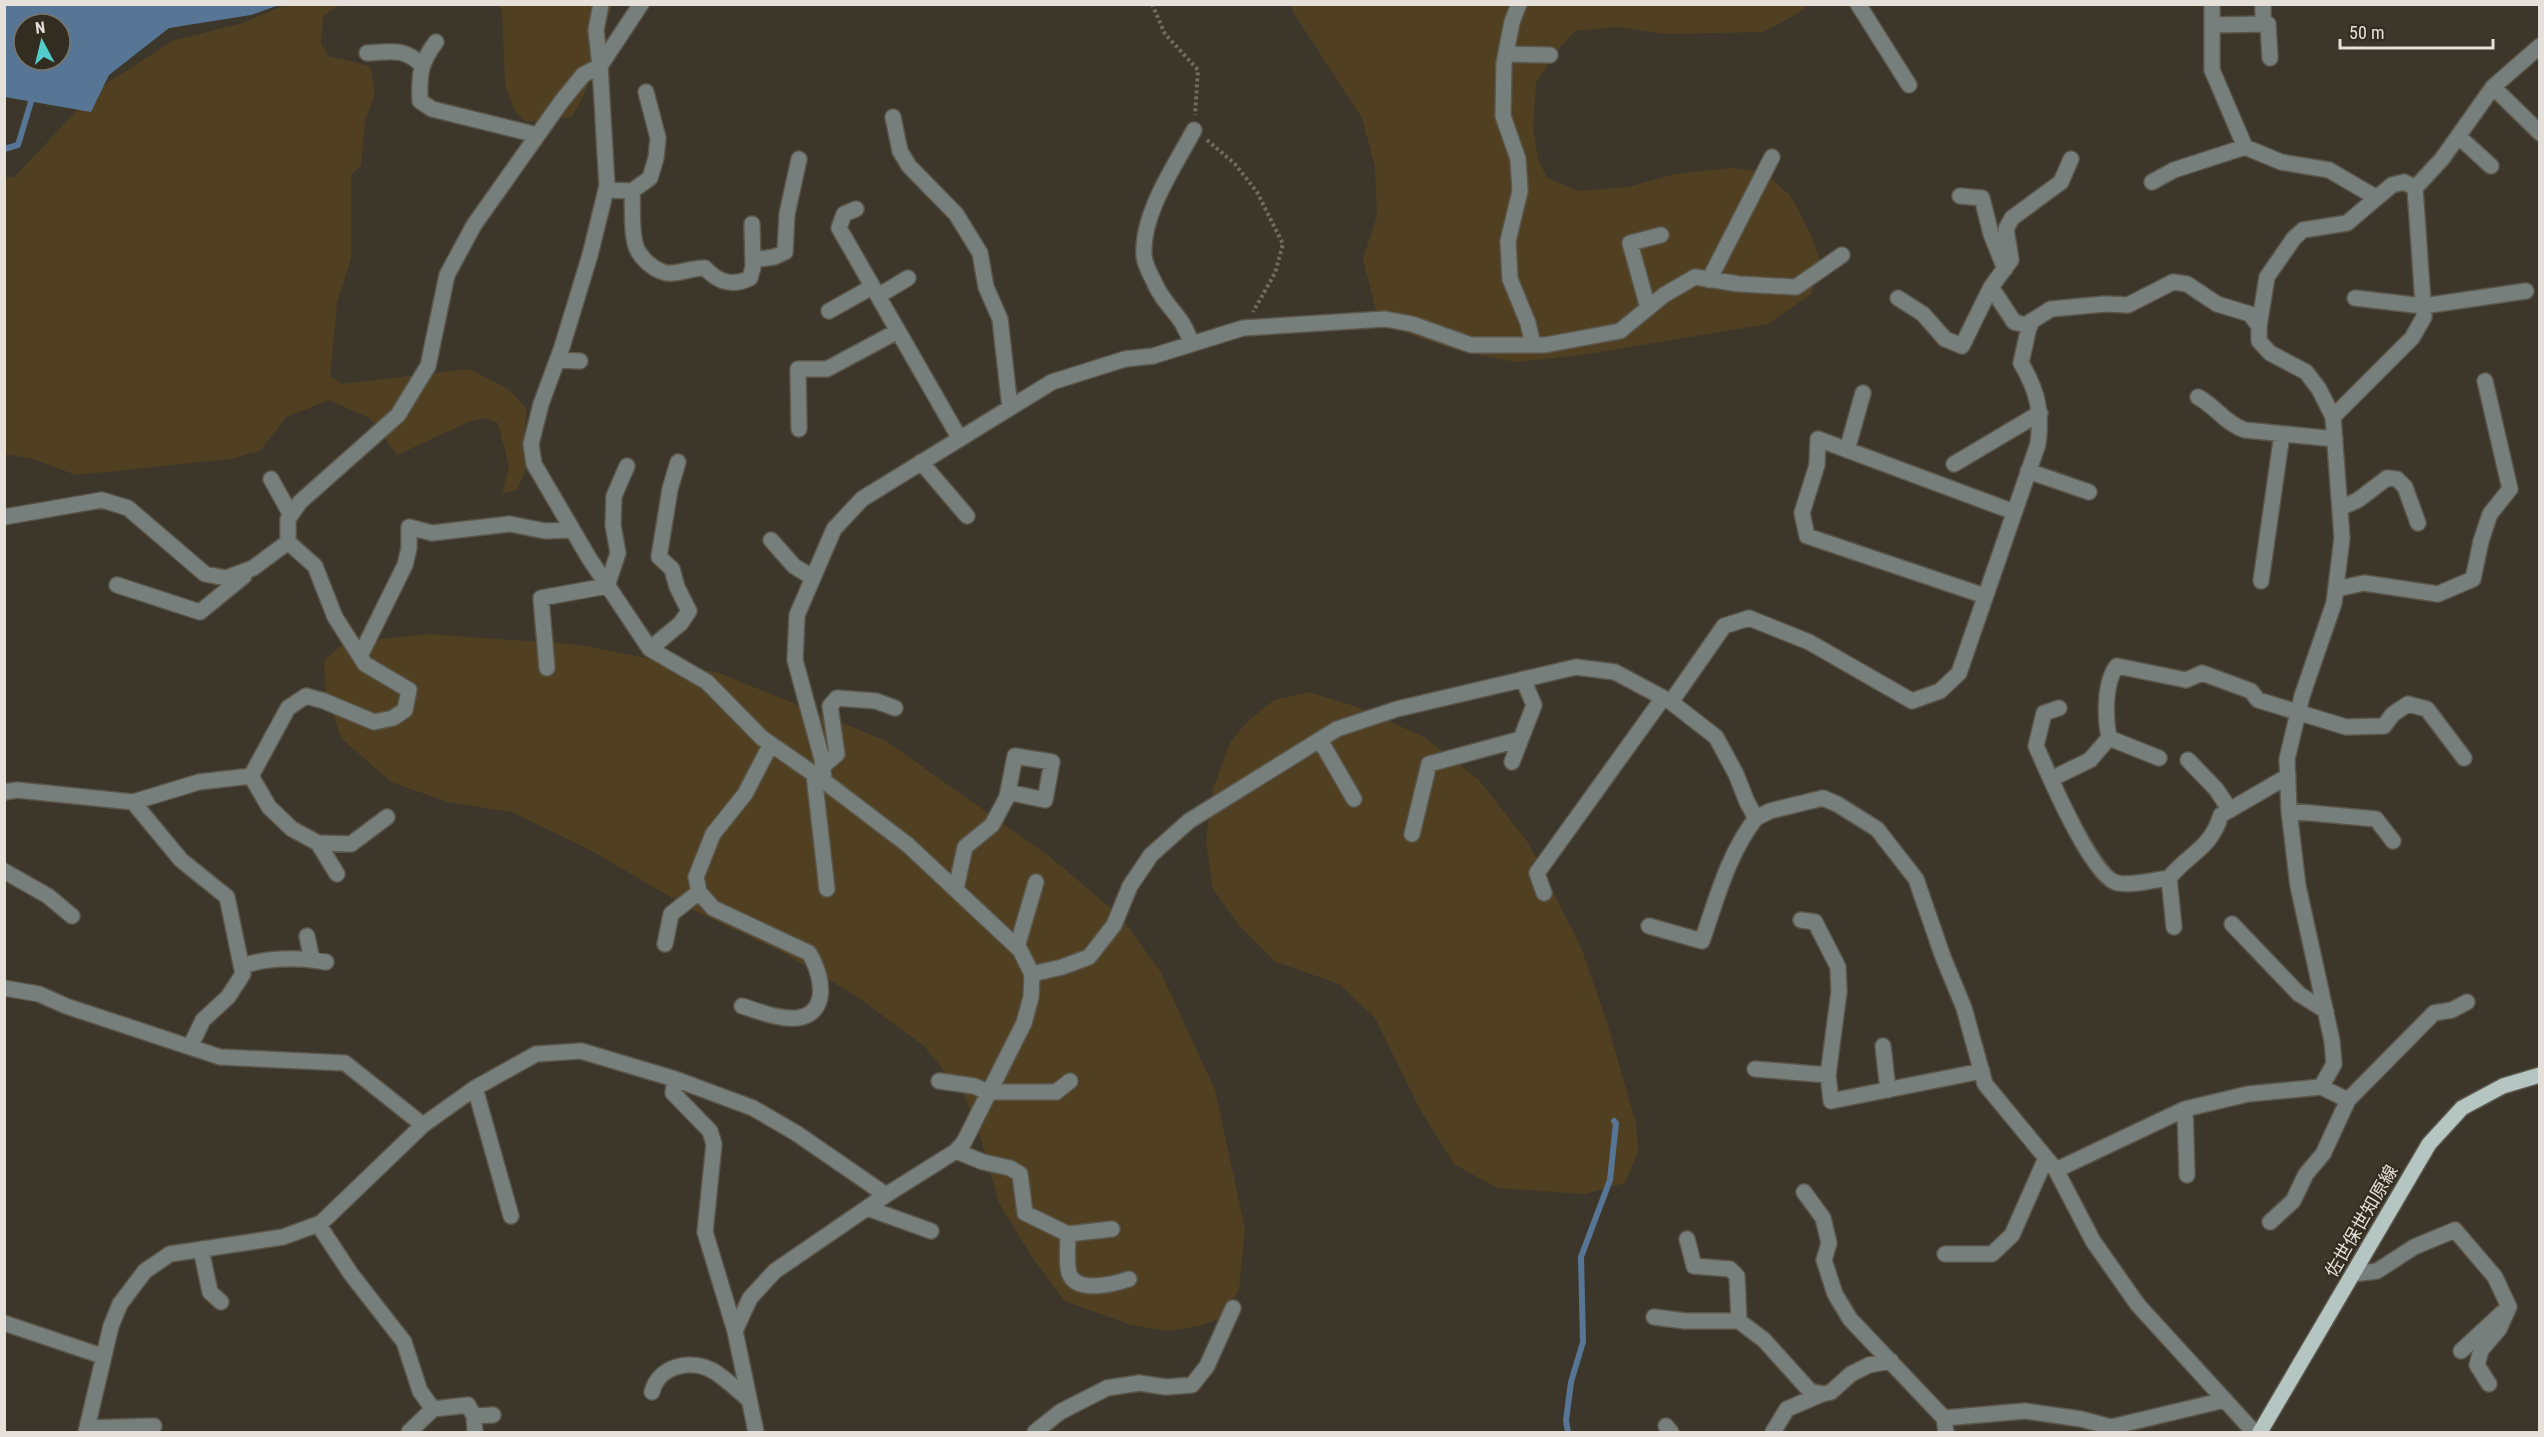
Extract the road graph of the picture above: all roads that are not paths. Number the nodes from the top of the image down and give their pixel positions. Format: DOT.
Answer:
graph roads {
  1 [pos="601,4"];
  2 [pos="641,4"];
  3 [pos="1519,4"];
  4 [pos="1858,4"];
  5 [pos="2212,4"];
  6 [pos="2263,4"];
  7 [pos="2263,24"];
  8 [pos="2212,25"];
  9 [pos="436,42"];
  10 [pos="2540,46"];
  11 [pos="367,53"];
  12 [pos="1506,54"];
  13 [pos="1550,55"];
  14 [pos="2270,58"];
  15 [pos="422,65"];
  16 [pos="600,66"];
  17 [pos="1910,85"];
  18 [pos="2493,87"];
  19 [pos="646,92"];
  20 [pos="893,117"];
  21 [pos="1194,130"];
  22 [pos="2540,133"];
  23 [pos="537,135"];
  24 [pos="2458,136"];
  25 [pos="2245,147"];
  26 [pos="1772,157"];
  27 [pos="799,159"];
  28 [pos="2072,159"];
  29 [pos="2491,166"];
  30 [pos="2152,182"];
  31 [pos="2415,188"];
  32 [pos="606,190"];
  33 [pos="632,191"];
  34 [pos="1960,196"];
  35 [pos="2377,198"];
  36 [pos="856,209"];
  37 [pos="752,224"];
  38 [pos="1661,235"];
  39 [pos="1842,255"];
  40 [pos="753,260"];
  41 [pos="2005,269"];
  42 [pos="908,278"];
  43 [pos="1709,280"];
  44 [pos="1991,288"];
  45 [pos="875,291"];
  46 [pos="2526,291"];
  47 [pos="1898,298"];
  48 [pos="2355,298"];
  49 [pos="2423,306"];
  50 [pos="1648,308"];
  51 [pos="829,311"];
  52 [pos="2030,326"];
  53 [pos="2259,326"];
  54 [pos="898,330"];
  55 [pos="1191,344"];
  56 [pos="1533,345"];
  57 [pos="557,360"];
  58 [pos="580,361"];
  59 [pos="2484,381"];
  60 [pos="1863,393"];
  61 [pos="2198,397"];
  62 [pos="1010,408"];
  63 [pos="2040,412"];
  64 [pos="2333,417"];
  65 [pos="799,429"];
  66 [pos="2282,434"];
  67 [pos="960,438"];
  68 [pos="2335,440"];
  69 [pos="1847,450"];
  70 [pos="678,462"];
  71 [pos="921,462"];
  72 [pos="1954,464"];
  73 [pos="627,466"];
  74 [pos="2028,471"];
  75 [pos="271,479"];
  76 [pos="2090,492"];
  77 [pos="2340,507"];
  78 [pos="2014,512"];
  79 [pos="291,515"];
  80 [pos="967,516"];
  81 [pos="4,517"];
  82 [pos="2418,523"];
  83 [pos="573,530"];
  84 [pos="771,540"];
  85 [pos="288,542"];
  86 [pos="253,568"];
  87 [pos="812,577"];
  88 [pos="2261,581"];
  89 [pos="117,585"];
  90 [pos="607,586"];
  91 [pos="2336,589"];
  92 [pos="1984,596"];
  93 [pos="650,649"];
  94 [pos="360,656"];
  95 [pos="547,668"];
  96 [pos="1523,679"];
  97 [pos="1667,700"];
  98 [pos="895,708"];
  99 [pos="2059,708"];
  100 [pos="2298,714"];
  101 [pos="2109,738"];
  102 [pos="1521,739"];
  103 [pos="1320,740"];
  104 [pos="771,744"];
  105 [pos="2159,758"];
  106 [pos="2464,758"];
  107 [pos="2188,760"];
  108 [pos="1512,762"];
  109 [pos="820,774"];
  110 [pos="251,776"];
  111 [pos="2288,776"];
  112 [pos="2051,779"];
  113 [pos="4,792"];
  114 [pos="1008,792"];
  115 [pos="1354,799"];
  116 [pos="133,802"];
  117 [pos="2230,810"];
  118 [pos="2289,811"];
  119 [pos="387,817"];
  120 [pos="1756,818"];
  121 [pos="1412,834"];
  122 [pos="2393,841"];
  123 [pos="318,843"];
  124 [pos="4,871"];
  125 [pos="337,874"];
  126 [pos="2169,878"];
  127 [pos="1036,882"];
  128 [pos="827,889"];
  129 [pos="956,890"];
  130 [pos="699,892"];
  131 [pos="1544,893"];
  132 [pos="72,916"];
  133 [pos="1801,920"];
  134 [pos="2232,924"];
  135 [pos="1649,926"];
  136 [pos="2174,927"];
  137 [pos="308,936"];
  138 [pos="665,944"];
  139 [pos="1017,947"];
  140 [pos="242,966"];
  141 [pos="1032,974"];
  142 [pos="4,988"];
  143 [pos="2467,1002"];
  144 [pos="742,1006"];
  145 [pos="2326,1011"];
  146 [pos="1883,1046"];
  147 [pos="190,1047"];
  148 [pos="1755,1069"];
  149 [pos="1982,1071"];
  150 [pos="1828,1075"];
  151 [pos="2540,1075"];
  152 [pos="675,1079"];
  153 [pos="939,1081"];
  154 [pos="1070,1081"];
  155 [pos="2321,1087"];
  156 [pos="475,1088"];
  157 [pos="1888,1090"];
  158 [pos="988,1092"];
  159 [pos="2348,1100"];
  160 [pos="2185,1109"];
  161 [pos="423,1125"];
  162 [pos="956,1152"];
  163 [pos="2051,1164"];
  164 [pos="2187,1175"];
  165 [pos="1804,1192"];
  166 [pos="886,1195"];
  167 [pos="867,1208"];
  168 [pos="511,1216"];
  169 [pos="2271,1222"];
  170 [pos="318,1224"];
  171 [pos="1112,1229"];
  172 [pos="931,1232"];
  173 [pos="1068,1234"];
  174 [pos="1687,1239"];
  175 [pos="201,1249"];
  176 [pos="1946,1254"];
  177 [pos="2352,1274"];
  178 [pos="1129,1279"];
  179 [pos="221,1302"];
  180 [pos="2509,1307"];
  181 [pos="1233,1308"];
  182 [pos="1654,1317"];
  183 [pos="1739,1321"];
  184 [pos="4,1323"];
  185 [pos="735,1331"];
  186 [pos="2461,1351"];
  187 [pos="102,1356"];
  188 [pos="1891,1361"];
  189 [pos="2489,1384"];
  190 [pos="652,1392"];
  191 [pos="1822,1394"];
  192 [pos="749,1400"];
  193 [pos="2225,1400"];
  194 [pos="433,1408"];
  195 [pos="493,1415"];
  196 [pos="474,1416"];
  197 [pos="1945,1425"];
  198 [pos="154,1426"];
  199 [pos="86,1430"];
  200 [pos="409,1432"];
  201 [pos="476,1432"];
  202 [pos="756,1432"];
  203 [pos="1035,1432"];
  204 [pos="1773,1432"];
  205 [pos="2254,1432"];
  206 [pos="2260,1432"];
  1 -- 16 [label="street"];
  2 -- 16 [label="street"];
  3 -- 12 [label="street"];
  4 -- 17 [label="street"];
  5 -- 8 [label="street"];
  6 -- 7 [label="street"];
  7 -- 8 [label="street"];
  7 -- 14 [label="street"];
  8 -- 25 [label="street"];
  9 -- 15 [label="street"];
  10 -- 18 [label="street"];
  11 -- 15 [label="street"];
  12 -- 13 [label="street"];
  12 -- 56 [label="street"];
  15 -- 23 [label="street"];
  16 -- 23 [label="street"];
  16 -- 32 [label="street"];
  18 -- 22 [label="street"];
  18 -- 24 [label="street"];
  19 -- 33 [label="street"];
  20 -- 62 [label="street"];
  21 -- 55 [label="street"];
  23 -- 79 [label="street"];
  24 -- 29 [label="street"];
  24 -- 31 [label="street"];
  25 -- 30 [label="street"];
  25 -- 35 [label="street"];
  26 -- 43 [label="street"];
  27 -- 40 [label="street"];
  28 -- 41 [label="street"];
  31 -- 35 [label="street"];
  31 -- 49 [label="street"];
  32 -- 33 [label="street"];
  32 -- 57 [label="street"];
  33 -- 40 [label="street"];
  34 -- 41 [label="street"];
  35 -- 53 [label="street"];
  36 -- 45 [label="street"];
  37 -- 40 [label="street"];
  38 -- 50 [label="street"];
  39 -- 43 [label="street"];
  41 -- 44 [label="street"];
  42 -- 45 [label="street"];
  43 -- 50 [label="street"];
  44 -- 47 [label="street"];
  44 -- 52 [label="street"];
  45 -- 51 [label="street"];
  45 -- 54 [label="street"];
  46 -- 49 [label="street"];
  48 -- 49 [label="street"];
  49 -- 64 [label="street"];
  50 -- 56 [label="street"];
  52 -- 53 [label="street"];
  52 -- 63 [label="street"];
  53 -- 64 [label="street"];
  54 -- 65 [label="street"];
  54 -- 67 [label="street"];
  55 -- 56 [label="street"];
  55 -- 62 [label="street"];
  57 -- 58 [label="street"];
  57 -- 83 [label="street"];
  59 -- 91 [label="street"];
  60 -- 69 [label="street"];
  61 -- 66 [label="street"];
  62 -- 67 [label="street"];
  63 -- 72 [label="street"];
  63 -- 74 [label="street"];
  64 -- 68 [label="street"];
  66 -- 68 [label="street"];
  66 -- 88 [label="street"];
  67 -- 71 [label="street"];
  68 -- 77 [label="street"];
  69 -- 78 [label="street"];
  69 -- 92 [label="street"];
  70 -- 93 [label="street"];
  71 -- 80 [label="street"];
  71 -- 87 [label="street"];
  73 -- 90 [label="street"];
  74 -- 76 [label="street"];
  74 -- 78 [label="street"];
  75 -- 79 [label="street"];
  77 -- 82 [label="street"];
  77 -- 91 [label="street"];
  78 -- 92 [label="street"];
  79 -- 85 [label="street"];
  81 -- 86 [label="street"];
  83 -- 90 [label="street"];
  83 -- 94 [label="street"];
  84 -- 87 [label="street"];
  85 -- 86 [label="street"];
  85 -- 94 [label="street"];
  86 -- 89 [label="street"];
  87 -- 109 [label="street"];
  90 -- 93 [label="street"];
  90 -- 95 [label="street"];
  91 -- 100 [label="street"];
  92 -- 97 [label="street"];
  93 -- 104 [label="street"];
  94 -- 110 [label="street"];
  96 -- 97 [label="street"];
  96 -- 102 [label="street"];
  96 -- 103 [label="street"];
  97 -- 120 [label="street"];
  97 -- 131 [label="street"];
  98 -- 109 [label="street"];
  99 -- 112 [label="street"];
  100 -- 101 [label="street"];
  100 -- 106 [label="street"];
  100 -- 111 [label="street"];
  101 -- 105 [label="street"];
  101 -- 112 [label="street"];
  102 -- 108 [label="street"];
  102 -- 121 [label="street"];
  103 -- 115 [label="street"];
  103 -- 141 [label="street"];
  104 -- 109 [label="street"];
  104 -- 130 [label="street"];
  107 -- 117 [label="street"];
  109 -- 128 [label="street"];
  109 -- 129 [label="street"];
  110 -- 116 [label="street"];
  110 -- 123 [label="street"];
  111 -- 117 [label="street"];
  111 -- 118 [label="street"];
  112 -- 126 [label="street"];
  113 -- 116 [label="street"];
  114 -- 129 [label="street"];
  116 -- 140 [label="street"];
  117 -- 126 [label="street"];
  118 -- 122 [label="street"];
  118 -- 145 [label="street"];
  119 -- 123 [label="street"];
  120 -- 135 [label="street"];
  120 -- 149 [label="street"];
  123 -- 125 [label="street"];
  124 -- 132 [label="street"];
  126 -- 136 [label="street"];
  127 -- 139 [label="street"];
  129 -- 139 [label="street"];
  130 -- 138 [label="street"];
  130 -- 144 [label="street"];
  133 -- 150 [label="street"];
  134 -- 145 [label="street"];
  137 -- 140 [label="street"];
  139 -- 141 [label="street"];
  140 -- 147 [label="street"];
  141 -- 158 [label="street"];
  142 -- 147 [label="street"];
  143 -- 159 [label="street"];
  145 -- 155 [label="street"];
  146 -- 157 [label="street"];
  147 -- 161 [label="street"];
  148 -- 150 [label="street"];
  149 -- 157 [label="street"];
  149 -- 163 [label="street"];
  150 -- 157 [label="street"];
  151 -- 177 [label="main road, 佐世保世知原線"];
  152 -- 156 [label="street"];
  152 -- 166 [label="street"];
  152 -- 185 [label="street"];
  153 -- 158 [label="street"];
  154 -- 158 [label="street"];
  155 -- 159 [label="street"];
  155 -- 160 [label="street"];
  156 -- 161 [label="street"];
  156 -- 168 [label="street"];
  158 -- 162 [label="street"];
  159 -- 169 [label="street"];
  160 -- 163 [label="street"];
  160 -- 164 [label="street"];
  161 -- 170 [label="street"];
  162 -- 166 [label="street"];
  162 -- 173 [label="street"];
  163 -- 176 [label="street"];
  163 -- 193 [label="street"];
  165 -- 188 [label="street"];
  166 -- 167 [label="street"];
  167 -- 172 [label="street"];
  167 -- 185 [label="street"];
  170 -- 175 [label="street"];
  170 -- 194 [label="street"];
  171 -- 173 [label="street"];
  173 -- 178 [label="street"];
  174 -- 183 [label="street"];
  175 -- 179 [label="street"];
  175 -- 187 [label="street"];
  177 -- 180 [label="street"];
  177 -- 206 [label="main road, 佐世保世知原線"];
  180 -- 186 [label="street"];
  180 -- 189 [label="street"];
  181 -- 203 [label="street"];
  182 -- 183 [label="street"];
  183 -- 191 [label="street"];
  184 -- 187 [label="street"];
  185 -- 192 [label="street"];
  187 -- 199 [label="street"];
  188 -- 191 [label="street"];
  188 -- 197 [label="street"];
  190 -- 192 [label="street"];
  191 -- 204 [label="street"];
  192 -- 202 [label="street"];
  193 -- 197 [label="street"];
  193 -- 205 [label="street"];
  194 -- 196 [label="street"];
  194 -- 200 [label="street"];
  195 -- 196 [label="street"];
  196 -- 201 [label="street"];
  198 -- 199 [label="street"];
}
